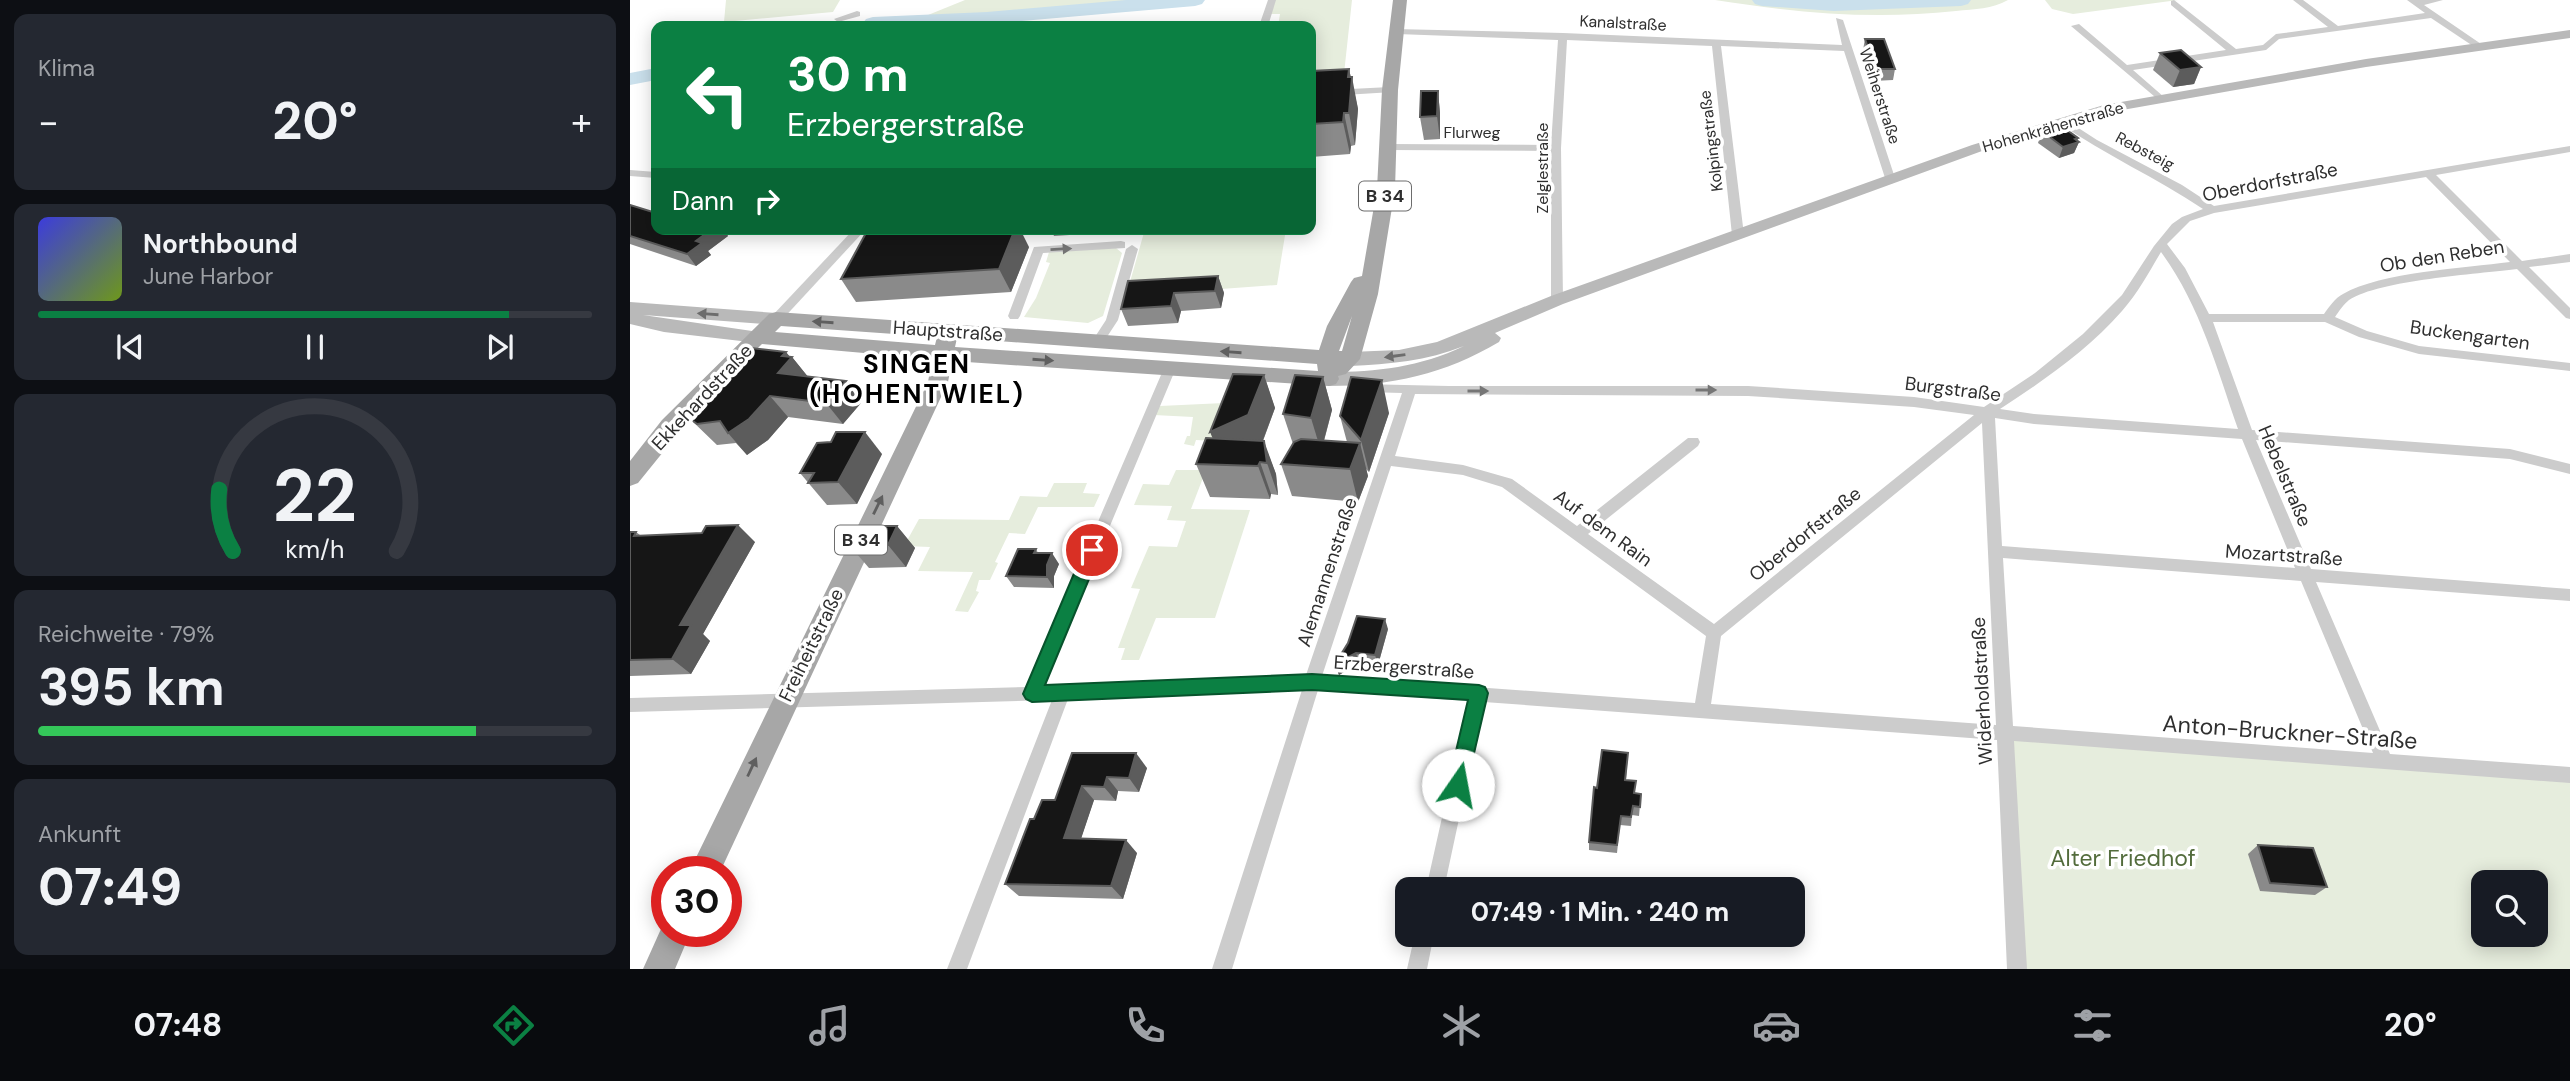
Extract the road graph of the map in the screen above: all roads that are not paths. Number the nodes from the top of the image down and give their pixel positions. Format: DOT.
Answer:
graph roads {
  1 [pos="1272,0"];
  2 [pos="1400,0"];
  3 [pos="2297,0"];
  4 [pos="2439,0"];
  5 [pos="2413,1"];
  6 [pos="2174,3"];
  7 [pos="857,14"];
  8 [pos="2432,15"];
  9 [pos="838,19"];
  10 [pos="1839,20"];
  11 [pos="1265,21"];
  12 [pos="2076,26"];
  13 [pos="2334,27"];
  14 [pos="1397,32"];
  15 [pos="2570,34"];
  16 [pos="1563,36"];
  17 [pos="1716,44"];
  18 [pos="2479,46"];
  19 [pos="1847,48"];
  20 [pos="2232,51"];
  21 [pos="2125,68"];
  22 [pos="1391,90"];
  23 [pos="1316,94"];
  24 [pos="2161,99"];
  25 [pos="2063,121"];
  26 [pos="1389,147"];
  27 [pos="1556,148"];
  28 [pos="2570,149"];
  29 [pos="2427,172"];
  30 [pos="630,173"];
  31 [pos="651,175"];
  32 [pos="1891,181"];
  33 [pos="2211,210"];
  34 [pos="855,235"];
  35 [pos="1738,235"];
  36 [pos="2162,245"];
  37 [pos="2570,258"];
  38 [pos="1372,261"];
  39 [pos="2520,264"];
  40 [pos="1557,300"];
  41 [pos="630,308"];
  42 [pos="1014,316"];
  43 [pos="2570,316"];
  44 [pos="630,318"];
  45 [pos="2205,318"];
  46 [pos="2327,318"];
  47 [pos="776,319"];
  48 [pos="758,338"];
  49 [pos="947,342"];
  50 [pos="1097,343"];
  51 [pos="1441,348"];
  52 [pos="988,356"];
  53 [pos="1326,357"];
  54 [pos="1350,359"];
  55 [pos="2570,367"];
  56 [pos="1170,368"];
  57 [pos="1329,379"];
  58 [pos="1414,381"];
  59 [pos="938,382"];
  60 [pos="1988,411"];
  61 [pos="2247,436"];
  62 [pos="1693,442"];
  63 [pos="638,456"];
  64 [pos="1385,460"];
  65 [pos="2570,469"];
  66 [pos="630,477"];
  67 [pos="1578,533"];
  68 [pos="1995,551"];
  69 [pos="2306,576"];
  70 [pos="2570,595"];
  71 [pos="1714,633"];
  72 [pos="1312,682"];
  73 [pos="1063,692"];
  74 [pos="1479,693"];
  75 [pos="1032,694"];
  76 [pos="785,699"];
  77 [pos="630,705"];
  78 [pos="1702,710"];
  79 [pos="2007,734"];
  80 [pos="2385,762"];
  81 [pos="2570,775"];
  82 [pos="711,856"];
  83 [pos="1438,877"];
  84 [pos="669,947"];
  85 [pos="1422,947"];
  86 [pos="659,969"];
  87 [pos="957,969"];
  88 [pos="1222,969"];
  89 [pos="1417,969"];
  90 [pos="2017,969"];
  1 -- 11 [label="street"];
  2 -- 14 [label="main road, B 34"];
  3 -- 13 [label="street"];
  4 -- 5 [label="street"];
  5 -- 8 [label="street"];
  6 -- 20 [label="street"];
  7 -- 9 [label="street"];
  8 -- 13 [label="street"];
  8 -- 18 [label="street"];
  10 -- 19 [label="street, Weiherstraße"];
  12 -- 21 [label="street"];
  13 -- 20 [label="street"];
  14 -- 16 [label="street, Kanalstraße"];
  14 -- 22 [label="main road, B 34"];
  15 -- 18 [label="main road, Hohenkrähenstraße"];
  16 -- 17 [label="street, Kanalstraße"];
  16 -- 27 [label="street, Zelglestraße"];
  17 -- 19 [label="street, Kanalstraße"];
  17 -- 35 [label="street, Kolpingstraße"];
  18 -- 24 [label="main road, Hohenkrähenstraße"];
  19 -- 32 [label="street, Weiherstraße"];
  20 -- 21 [label="street"];
  21 -- 24 [label="street"];
  22 -- 23 [label="street"];
  22 -- 26 [label="main road, B 34"];
  24 -- 25 [label="main road, Hohenkrähenstraße"];
  25 -- 32 [label="main road, Hohenkrähenstraße"];
  25 -- 33 [label="street, Rebsteig"];
  26 -- 27 [label="street, Flurweg"];
  26 -- 38 [label="main road, B 34"];
  27 -- 40 [label="street, Zelglestraße"];
  28 -- 29 [label="street, Oberdorfstraße"];
  29 -- 33 [label="street, Oberdorfstraße"];
  29 -- 39 [label="street"];
  30 -- 31 [label="street"];
  32 -- 35 [label="main road, Hohenkrähenstraße"];
  33 -- 36 [label="street, Oberdorfstraße"];
  34 -- 47 [label="street"];
  35 -- 40 [label="main road, Hohenkrähenstraße"];
  36 -- 45 [label="street, Hebelstraße"];
  36 -- 60 [label="street, Oberdorfstraße"];
  37 -- 39 [label="street, Ob den Reben"];
  38 -- 53 [label="main road, B 34"];
  38 -- 54 [label="main road, B 34"];
  39 -- 43 [label="street"];
  39 -- 46 [label="street, Ob den Reben"];
  40 -- 51 [label="main road, Hohenkrähenstraße"];
  40 -- 58 [label="main road, Hohenkrähenstraße"];
  47 -- 41 [label="main road, Hauptstraße, one-way"];
  42 -- 50 [label="street, one-way"];
  44 -- 48 [label="main road, Hauptstraße"];
  45 -- 46 [label="street"];
  45 -- 61 [label="street, Hebelstraße"];
  46 -- 55 [label="street, Buckengarten"];
  47 -- 48 [label="main road, Ekkehardstraße"];
  49 -- 47 [label="main road, Hauptstraße, one-way"];
  48 -- 49 [label="main road, Hauptstraße"];
  48 -- 63 [label="main road, Ekkehardstraße"];
  49 -- 50 [label="main road, Hauptstraße"];
  49 -- 52 [label="main road, Hauptstraße"];
  49 -- 59 [label="main road, Freiheitstraße / B 34"];
  53 -- 50 [label="main road, Hauptstraße, one-way"];
  51 -- 54 [label="main road, Hohenkrähenstraße, one-way"];
  51 -- 58 [label="main road"];
  52 -- 56 [label="main road, Hauptstraße, one-way"];
  52 -- 59 [label="main road"];
  53 -- 54 [label="main road, Hauptstraße"];
  53 -- 57 [label="main road, B 34"];
  54 -- 57 [label="main road"];
  56 -- 57 [label="main road, Hauptstraße"];
  56 -- 75 [label="street"];
  57 -- 58 [label="main road, Hohenkrähenstraße"];
  58 -- 60 [label="street, Burgstraße, one-way"];
  58 -- 64 [label="street, Alemannenstraße"];
  76 -- 59 [label="main road, Freiheitstraße / B 34, one-way"];
  60 -- 61 [label="street, Burgstraße"];
  60 -- 68 [label="street, Widerholdstraße"];
  60 -- 71 [label="street, Oberdorfstraße"];
  61 -- 65 [label="street, Burgstraße"];
  61 -- 69 [label="street, Hebelstraße"];
  62 -- 67 [label="street"];
  63 -- 66 [label="main road, Ekkehardstraße"];
  64 -- 67 [label="street, Auf dem Rain"];
  64 -- 72 [label="street, Alemannenstraße"];
  67 -- 71 [label="street, Auf dem Rain"];
  68 -- 69 [label="street, Mozartstraße"];
  68 -- 79 [label="street, Widerholdstraße"];
  69 -- 70 [label="street, Mozartstraße"];
  69 -- 80 [label="street, Hebelstraße"];
  71 -- 78 [label="street"];
  72 -- 73 [label="street, Erzbergerstraße"];
  72 -- 74 [label="street, Erzbergerstraße"];
  72 -- 88 [label="street, Alemannenstraße"];
  73 -- 75 [label="street, Erzbergerstraße"];
  73 -- 87 [label="street"];
  74 -- 78 [label="street, Erzbergerstraße"];
  74 -- 83 [label="street"];
  75 -- 76 [label="street, Erzbergerstraße"];
  76 -- 77 [label="street, Erzbergerstraße"];
  82 -- 76 [label="main road, Freiheitstraße / B 34, one-way"];
  78 -- 79 [label="street, Erzbergerstraße"];
  79 -- 80 [label="street, Anton-Bruckner-Straße"];
  79 -- 90 [label="street, Widerholdstraße"];
  80 -- 81 [label="street, Anton-Bruckner-Straße"];
  84 -- 86 [label="main road"];
  85 -- 89 [label="street"];
}
